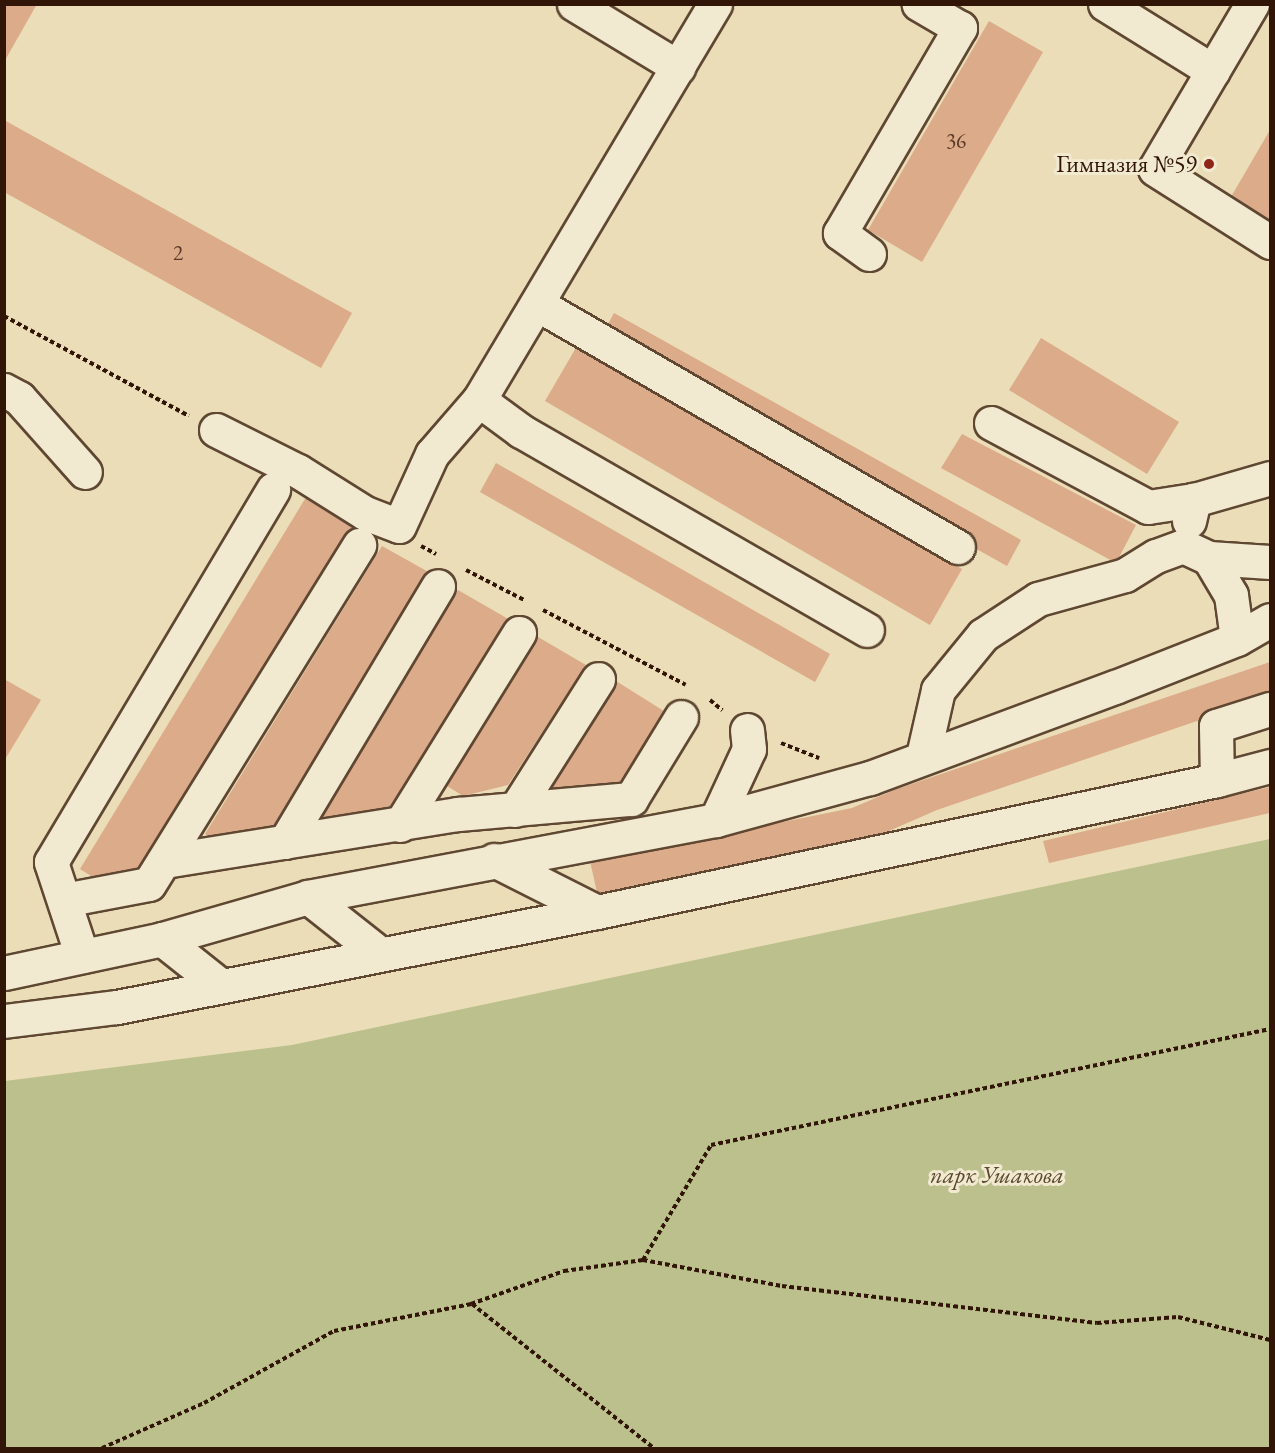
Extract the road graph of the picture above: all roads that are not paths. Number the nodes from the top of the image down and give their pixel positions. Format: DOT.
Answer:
graph roads {
  1 [pos="574,4"];
  2 [pos="714,4"];
  3 [pos="919,4"];
  4 [pos="1105,4"];
  5 [pos="1252,4"];
  6 [pos="678,67"];
  7 [pos="1213,71"];
  8 [pos="1270,242"];
  9 [pos="869,254"];
  10 [pos="537,304"];
  11 [pos="4,390"];
  12 [pos="479,400"];
  13 [pos="991,423"];
  14 [pos="216,430"];
  15 [pos="85,472"];
  16 [pos="1270,478"];
  17 [pos="273,489"];
  18 [pos="1194,500"];
  19 [pos="359,545"];
  20 [pos="958,547"];
  21 [pos="1196,552"];
  22 [pos="1270,562"];
  23 [pos="446,569"];
  24 [pos="1270,620"];
  25 [pos="867,630"];
  26 [pos="519,633"];
  27 [pos="1237,639"];
  28 [pos="598,679"];
  29 [pos="692,700"];
  30 [pos="1270,709"];
  31 [pos="747,729"];
  32 [pos="923,756"];
  33 [pos="1270,766"];
  34 [pos="1217,780"];
  35 [pos="515,810"];
  36 [pos="716,819"];
  37 [pos="400,825"];
  38 [pos="285,842"];
  39 [pos="494,860"];
  40 [pos="164,861"];
  41 [pos="308,897"];
  42 [pos="64,900"];
  43 [pos="597,912"];
  44 [pos="162,939"];
  45 [pos="379,954"];
  46 [pos="82,956"];
  47 [pos="4,973"];
  48 [pos="221,986"];
  49 [pos="4,1021"];
  1 -- 6 [label="lane"];
  2 -- 6 [label="lane"];
  3 -- 9 [label="lane"];
  4 -- 7 [label="lane"];
  5 -- 7 [label="lane"];
  6 -- 10 [label="lane"];
  7 -- 8 [label="lane"];
  10 -- 12 [label="lane"];
  10 -- 20 [label="lane"];
  11 -- 15 [label="lane"];
  12 -- 14 [label="lane"];
  12 -- 25 [label="lane"];
  13 -- 18 [label="lane"];
  16 -- 18 [label="lane"];
  17 -- 42 [label="lane"];
  18 -- 21 [label="lane"];
  19 -- 40 [label="lane"];
  21 -- 22 [label="lane"];
  21 -- 27 [label="lane"];
  21 -- 32 [label="lane"];
  23 -- 38 [label="lane"];
  24 -- 27 [label="lane"];
  26 -- 37 [label="lane"];
  27 -- 32 [label="lane"];
  28 -- 35 [label="lane"];
  29 -- 35 [label="lane"];
  30 -- 34 [label="lane"];
  31 -- 36 [label="lane"];
  32 -- 36 [label="lane"];
  33 -- 34 [label="lane"];
  34 -- 43 [label="lane"];
  35 -- 37 [label="lane"];
  36 -- 39 [label="lane"];
  37 -- 38 [label="lane"];
  38 -- 40 [label="lane"];
  39 -- 41 [label="lane"];
  39 -- 43 [label="lane"];
  40 -- 42 [label="lane"];
  41 -- 44 [label="lane"];
  41 -- 45 [label="lane"];
  42 -- 46 [label="lane"];
  43 -- 45 [label="lane"];
  44 -- 46 [label="lane"];
  44 -- 48 [label="lane"];
  45 -- 48 [label="lane"];
  46 -- 47 [label="lane"];
  48 -- 49 [label="lane"];
}
